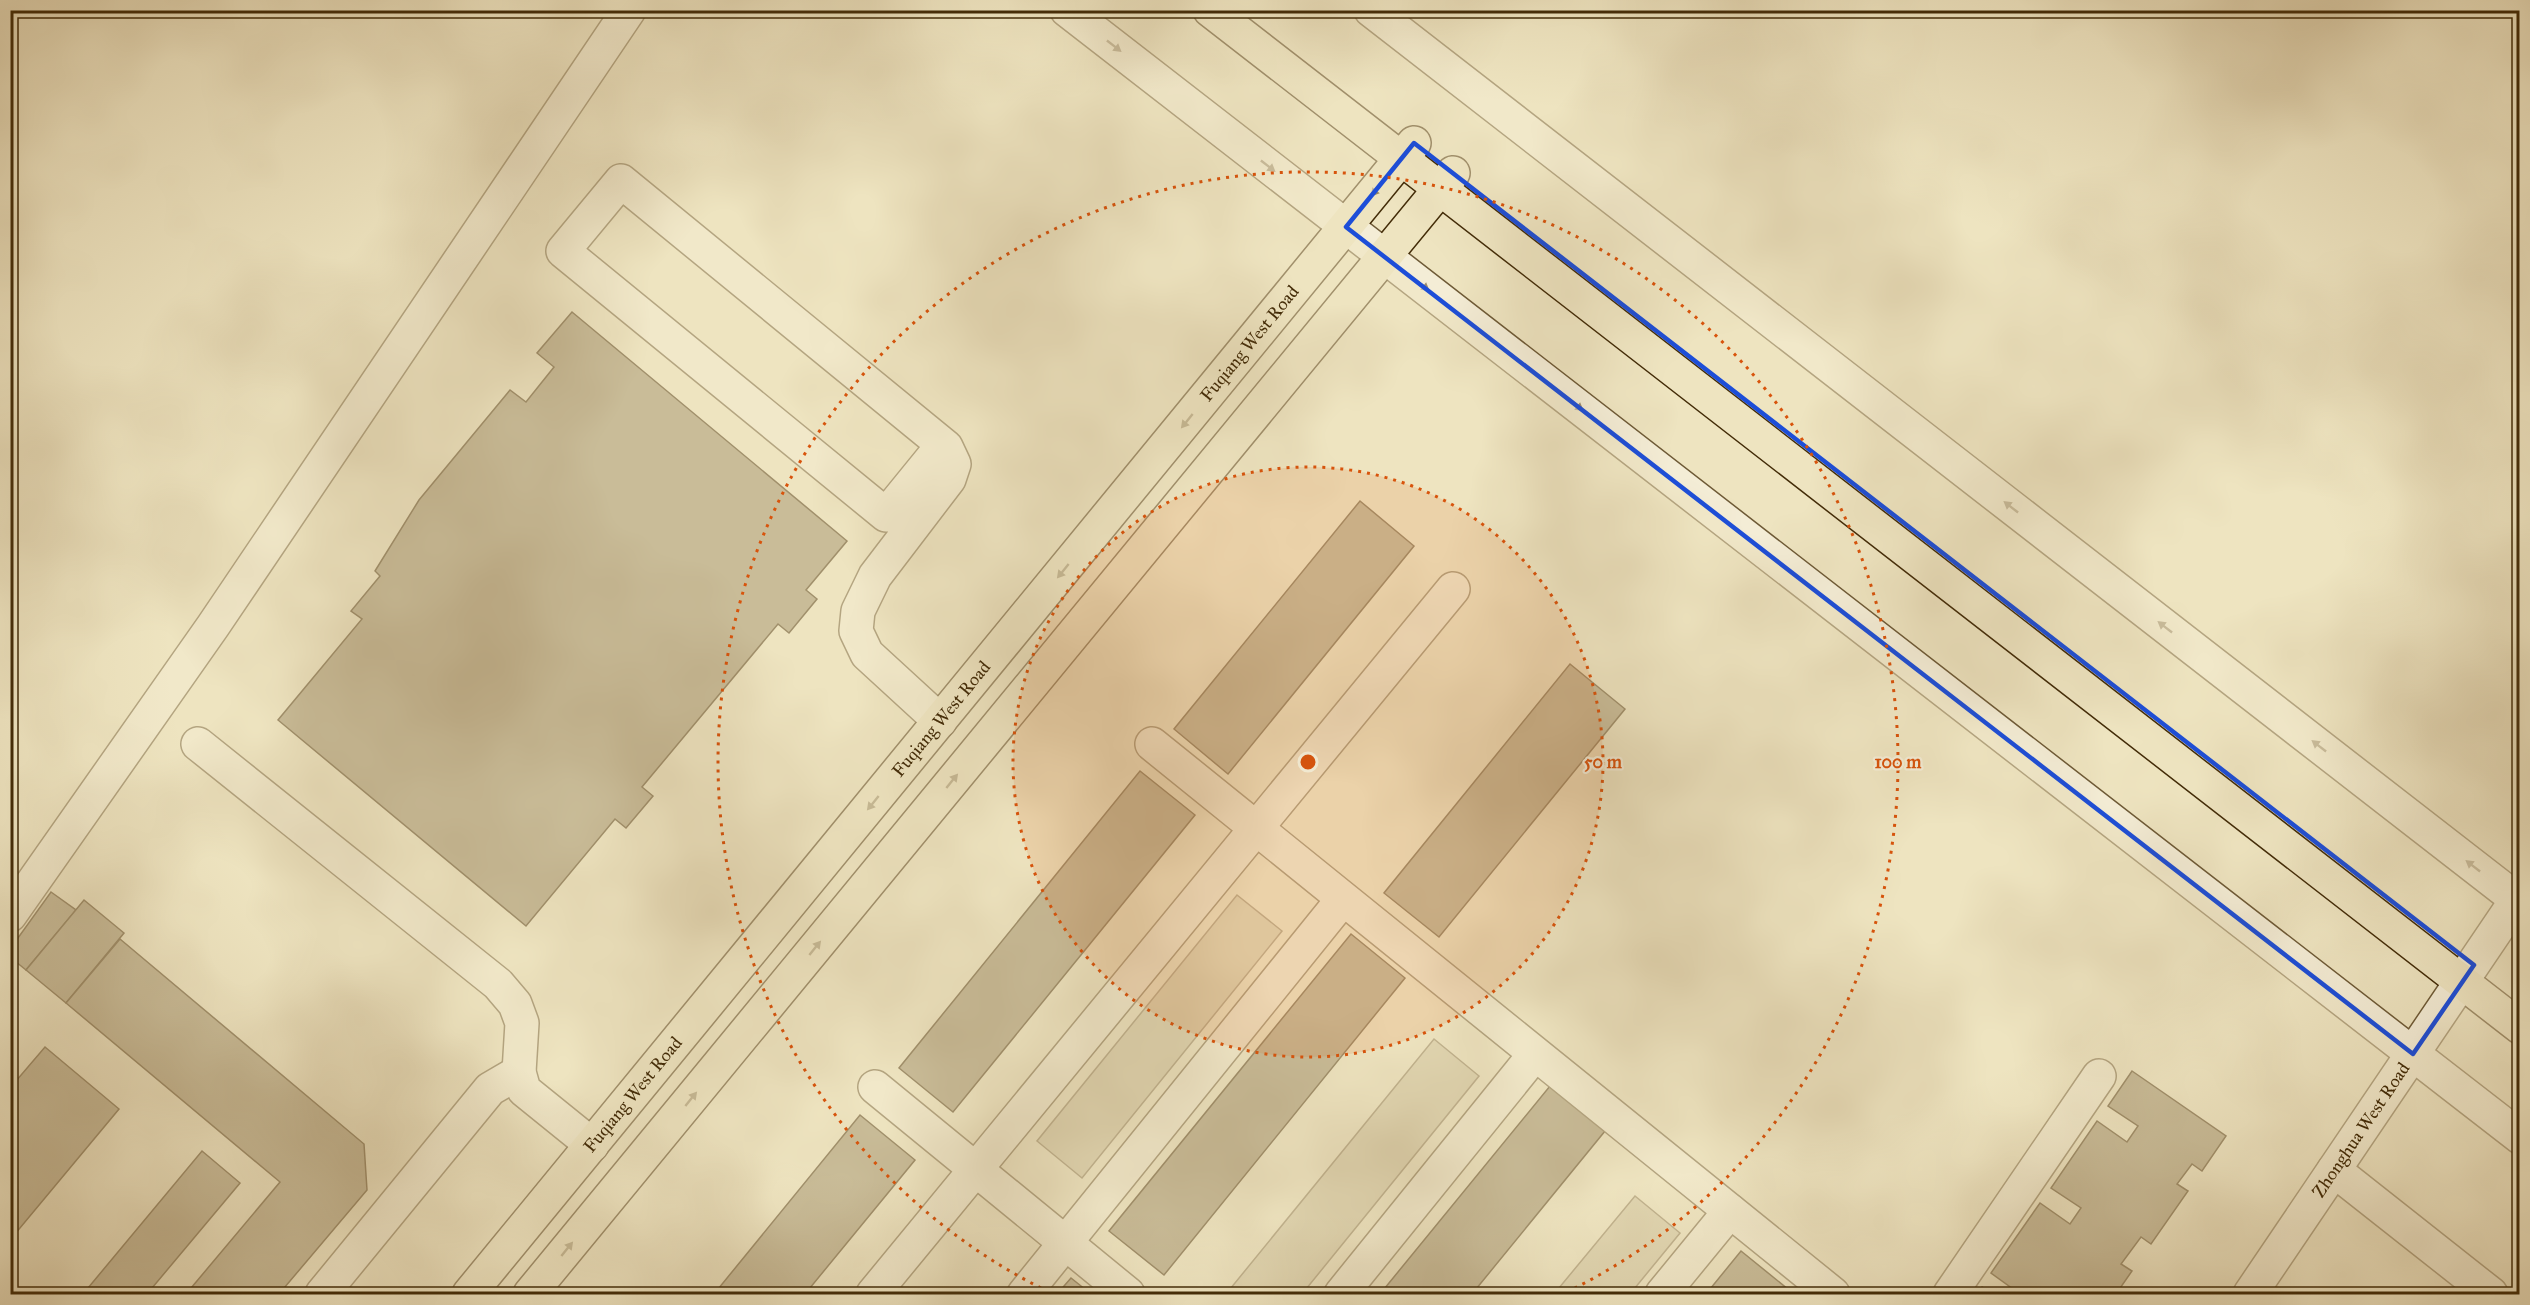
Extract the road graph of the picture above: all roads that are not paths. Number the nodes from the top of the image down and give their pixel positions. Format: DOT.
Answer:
graph roads {
  1 [pos="629,10"];
  2 [pos="1067,10"];
  3 [pos="1210,10"];
  4 [pos="1243,10"];
  5 [pos="1371,10"];
  6 [pos="1408,151"];
  7 [pos="1446,181"];
  8 [pos="1346,227"];
  9 [pos="1384,256"];
  10 [pos="943,445"];
  11 [pos="1453,589"];
  12 [pos="940,721"];
  13 [pos="198,744"];
  14 [pos="1152,744"];
  15 [pos="1256,828"];
  16 [pos="1343,899"];
  17 [pos="2519,899"];
  18 [pos="10,915"];
  19 [pos="2468,974"];
  20 [pos="2520,1001"];
  21 [pos="2520,1027"];
  22 [pos="1535,1054"];
  23 [pos="2413,1054"];
  24 [pos="519,1072"];
  25 [pos="2099,1076"];
  26 [pos="875,1087"];
  27 [pos="2520,1137"];
  28 [pos="592,1145"];
  29 [pos="975,1170"];
  30 [pos="2334,1170"];
  31 [pos="1730,1211"];
  32 [pos="1065,1243"];
  33 [pos="322,1294"];
  34 [pos="470,1294"];
  35 [pos="530,1294"];
  36 [pos="873,1294"];
  37 [pos="1024,1294"];
  38 [pos="1128,1294"];
  39 [pos="1341,1294"];
  40 [pos="1662,1294"];
  41 [pos="1833,1294"];
  42 [pos="1950,1294"];
  43 [pos="2250,1294"];
  44 [pos="2491,1294"];
  1 -- 18 [label="street"];
  2 -- 8 [label="street, one-way"];
  3 -- 6 [label="main road"];
  4 -- 6 [label="main road"];
  17 -- 5 [label="street, one-way"];
  6 -- 7 [label="main road"];
  6 -- 8 [label="main road, Fuqiang West Road, one-way"];
  7 -- 9 [label="main road"];
  7 -- 19 [label="main road"];
  8 -- 9 [label="street"];
  8 -- 12 [label="main road, Fuqiang West Road, one-way"];
  9 -- 23 [label="street, one-way"];
  35 -- 9 [label="main road, one-way"];
  10 -- 10 [label="street"];
  10 -- 12 [label="street"];
  11 -- 15 [label="street"];
  12 -- 28 [label="main road, Fuqiang West Road, one-way"];
  13 -- 24 [label="street"];
  14 -- 15 [label="street"];
  15 -- 16 [label="street"];
  15 -- 29 [label="street"];
  16 -- 22 [label="street"];
  16 -- 32 [label="street"];
  17 -- 19 [label="street, Zhonghua West Road"];
  19 -- 20 [label="main road"];
  19 -- 21 [label="main road"];
  19 -- 23 [label="street, Zhonghua West Road"];
  22 -- 31 [label="street"];
  22 -- 39 [label="street"];
  23 -- 27 [label="street"];
  23 -- 30 [label="street, Zhonghua West Road"];
  24 -- 28 [label="street"];
  24 -- 33 [label="street"];
  25 -- 42 [label="street"];
  26 -- 29 [label="street"];
  28 -- 34 [label="main road, Fuqiang West Road"];
  29 -- 32 [label="street"];
  29 -- 36 [label="street"];
  30 -- 43 [label="street, Zhonghua West Road"];
  30 -- 44 [label="street"];
  31 -- 40 [label="street"];
  31 -- 41 [label="street"];
  32 -- 37 [label="street"];
  32 -- 38 [label="street"];
}
